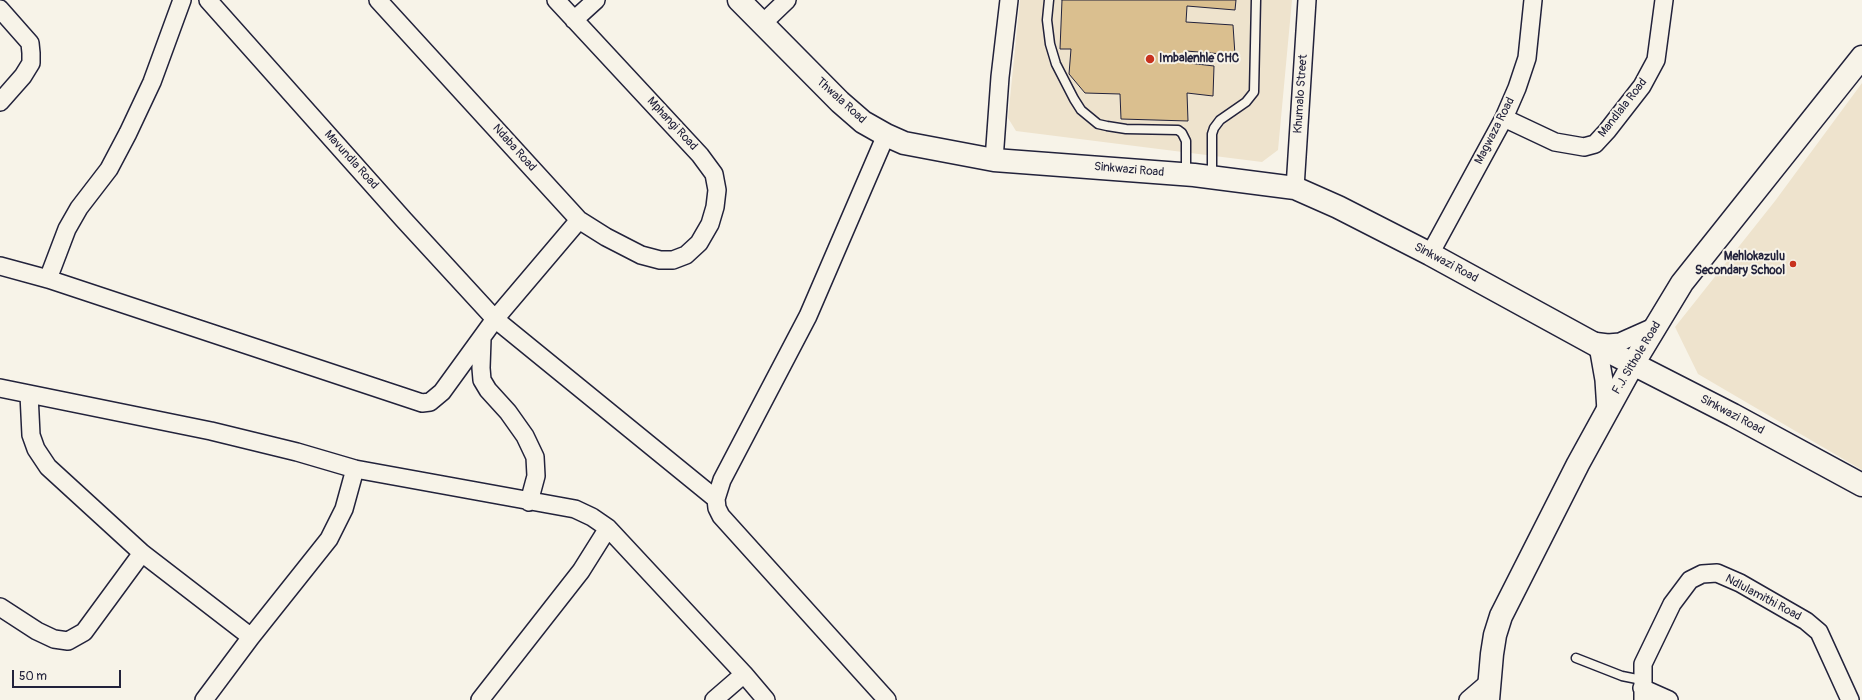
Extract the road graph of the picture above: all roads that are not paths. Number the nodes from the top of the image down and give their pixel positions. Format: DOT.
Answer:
graph roads {
  1 [pos="182,0"];
  2 [pos="378,0"];
  3 [pos="556,0"];
  4 [pos="596,0"];
  5 [pos="739,0"];
  6 [pos="787,0"];
  7 [pos="1009,0"];
  8 [pos="1049,0"];
  9 [pos="1256,0"];
  10 [pos="1307,0"];
  11 [pos="1533,0"];
  12 [pos="1664,0"];
  13 [pos="211,1"];
  14 [pos="0,9"];
  15 [pos="574,20"];
  16 [pos="762,24"];
  17 [pos="1862,57"];
  18 [pos="0,102"];
  19 [pos="1504,118"];
  20 [pos="886,135"];
  21 [pos="994,160"];
  22 [pos="1186,175"];
  23 [pos="1212,178"];
  24 [pos="1294,188"];
  25 [pos="579,220"];
  26 [pos="1430,254"];
  27 [pos="673,260"];
  28 [pos="0,266"];
  29 [pos="48,279"];
  30 [pos="495,318"];
  31 [pos="1656,326"];
  32 [pos="482,339"];
  33 [pos="1593,343"];
  34 [pos="1633,364"];
  35 [pos="0,388"];
  36 [pos="29,394"];
  37 [pos="1606,411"];
  38 [pos="354,469"];
  39 [pos="1862,485"];
  40 [pos="716,499"];
  41 [pos="529,502"];
  42 [pos="608,528"];
  43 [pos="142,553"];
  44 [pos="0,608"];
  45 [pos="251,637"];
  46 [pos="1576,658"];
  47 [pos="744,674"];
  48 [pos="1642,689"];
  49 [pos="1489,691"];
  50 [pos="204,700"];
  51 [pos="480,700"];
  52 [pos="714,700"];
  53 [pos="766,700"];
  54 [pos="887,700"];
  55 [pos="1468,700"];
  56 [pos="1669,700"];
  57 [pos="1850,700"];
  1 -- 29 [label="street"];
  2 -- 25 [label="street, Ndaba Road"];
  3 -- 15 [label="street, Mphangi Road"];
  4 -- 15 [label="street"];
  5 -- 16 [label="street, Thwala Road"];
  6 -- 16 [label="street"];
  7 -- 21 [label="street"];
  8 -- 22 [label="lane"];
  9 -- 23 [label="lane"];
  10 -- 24 [label="street, Khumalo Street"];
  11 -- 19 [label="street, Magwaza Road"];
  12 -- 19 [label="street, Mandlala Road"];
  13 -- 30 [label="street, Mavundla Road"];
  14 -- 18 [label="street"];
  15 -- 27 [label="street, Mphangi Road"];
  16 -- 20 [label="street, Thwala Road"];
  17 -- 31 [label="street, F.J. Sithole Road"];
  19 -- 26 [label="street, Magwaza Road"];
  20 -- 21 [label="street, Thwala Road"];
  20 -- 40 [label="street"];
  21 -- 22 [label="street, Sinkwazi Road"];
  22 -- 23 [label="street, Sinkwazi Road"];
  23 -- 24 [label="street, Sinkwazi Road"];
  24 -- 26 [label="street, Sinkwazi Road"];
  25 -- 27 [label="street, Ndaba Road"];
  25 -- 30 [label="street"];
  26 -- 33 [label="street, Sinkwazi Road"];
  28 -- 29 [label="street"];
  29 -- 32 [label="street"];
  30 -- 32 [label="street"];
  30 -- 40 [label="street, Mavundla Road"];
  31 -- 33 [label="street"];
  31 -- 34 [label="street, F.J. Sithole Road"];
  32 -- 41 [label="street"];
  33 -- 34 [label="street, Sinkwazi Road"];
  33 -- 37 [label="street"];
  34 -- 37 [label="street, F.J. Sithole Road"];
  34 -- 39 [label="street, Sinkwazi Road"];
  35 -- 36 [label="street"];
  36 -- 38 [label="street"];
  36 -- 43 [label="street"];
  37 -- 49 [label="street, F.J. Sithole Road"];
  38 -- 41 [label="street"];
  38 -- 45 [label="street"];
  40 -- 54 [label="street"];
  41 -- 42 [label="street"];
  42 -- 47 [label="street"];
  42 -- 51 [label="street"];
  43 -- 44 [label="street"];
  43 -- 45 [label="street"];
  45 -- 50 [label="street"];
  46 -- 48 [label="lane"];
  47 -- 52 [label="street"];
  47 -- 53 [label="street"];
  48 -- 56 [label="street"];
  48 -- 57 [label="street, Ndlulamithi Road"];
  49 -- 55 [label="street"];
}
